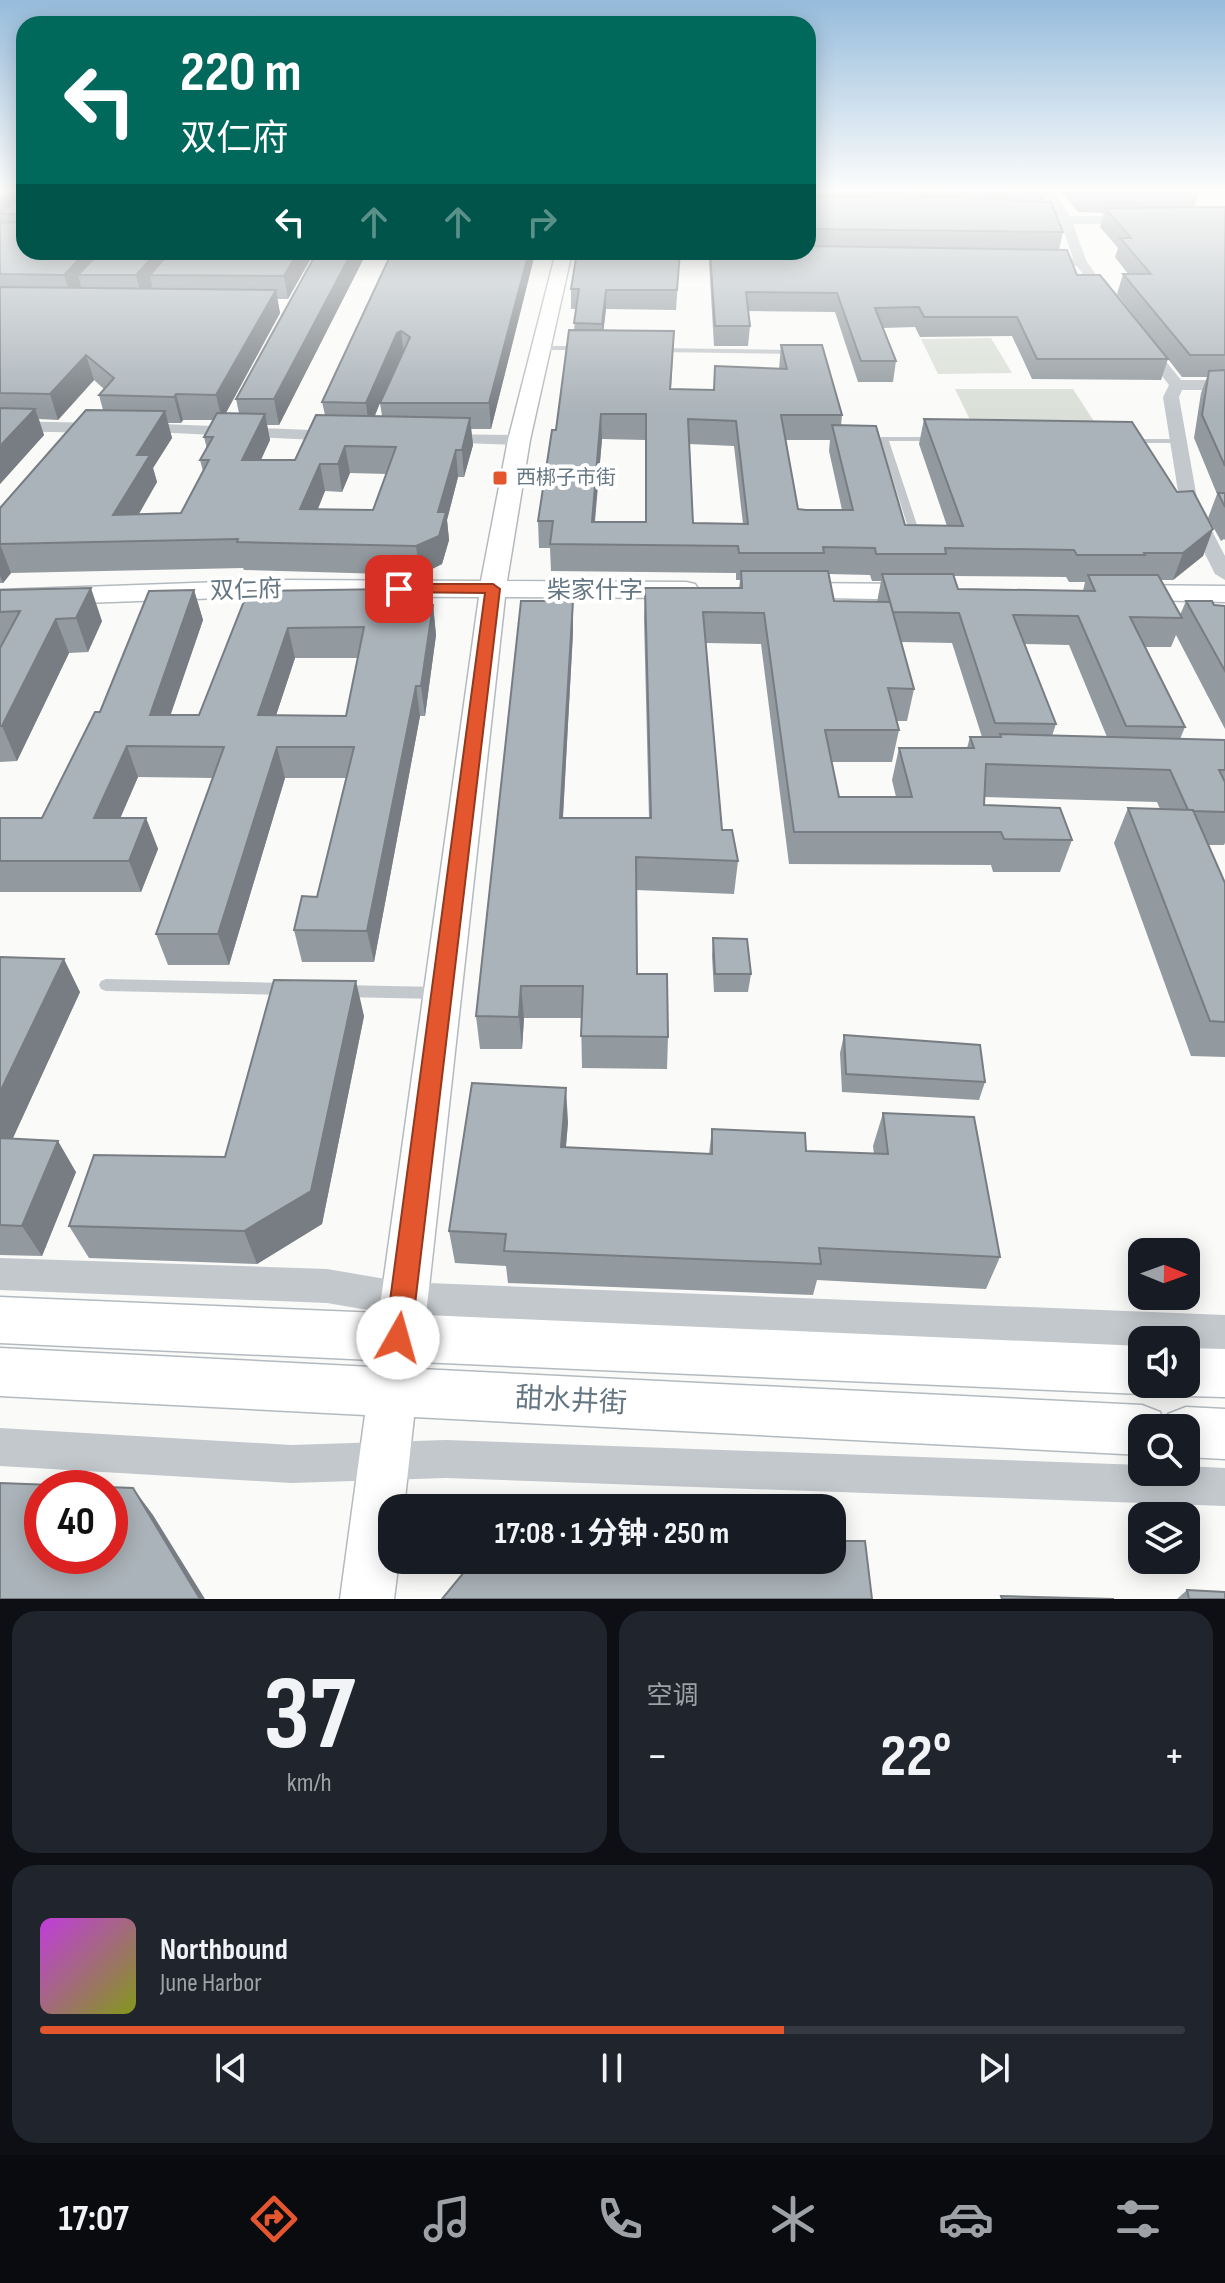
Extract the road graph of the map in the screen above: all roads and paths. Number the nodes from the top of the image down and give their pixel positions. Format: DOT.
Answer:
graph roads {
  1 [pos="561,264"];
  2 [pos="1082,264"];
  3 [pos="1100,287"];
  4 [pos="1138,336"];
  5 [pos="541,348"];
  6 [pos="587,349"];
  7 [pos="649,349"];
  8 [pos="803,352"];
  9 [pos="1177,385"];
  10 [pos="1225,385"];
  11 [pos="0,426"];
  12 [pos="359,437"];
  13 [pos="432,438"];
  14 [pos="942,439"];
  15 [pos="519,440"];
  16 [pos="1115,440"];
  17 [pos="1179,441"];
  18 [pos="918,543"];
  19 [pos="1225,574"];
  20 [pos="493,589"];
  21 [pos="715,590"];
  22 [pos="763,591"];
  23 [pos="954,592"];
  24 [pos="1098,593"];
  25 [pos="1225,594"];
  26 [pos="0,598"];
  27 [pos="106,985"];
  28 [pos="442,993"];
  29 [pos="0,1274"];
  30 [pos="400,1318"];
  31 [pos="0,1320"];
  32 [pos="1225,1333"];
  33 [pos="1128,1369"];
  34 [pos="0,1372"];
  35 [pos="1200,1372"];
  36 [pos="1225,1373"];
  37 [pos="391,1392"];
  38 [pos="1128,1429"];
  39 [pos="1200,1433"];
  40 [pos="1225,1434"];
  41 [pos="0,1447"];
  42 [pos="383,1461"];
  43 [pos="1225,1487"];
  44 [pos="367,1599"];
  1 -- 5 [label="street"];
  2 -- 3 [label="street"];
  4 -- 9 [label="street"];
  5 -- 6 [label="lane"];
  5 -- 15 [label="street"];
  7 -- 8 [label="lane"];
  9 -- 10 [label="street"];
  9 -- 17 [label="street"];
  11 -- 12 [label="street"];
  13 -- 15 [label="street"];
  14 -- 18 [label="lane"];
  15 -- 20 [label="street"];
  16 -- 17 [label="lane"];
  17 -- 19 [label="street"];
  20 -- 21 [label="street, 柴家什字"];
  20 -- 26 [label="street, 双仁府"];
  20 -- 28 [label="street"];
  22 -- 23 [label="street"];
  24 -- 25 [label="street"];
  27 -- 28 [label="lane"];
  28 -- 30 [label="street"];
  29 -- 30 [label="street"];
  30 -- 31 [label="street"];
  30 -- 32 [label="street"];
  30 -- 33 [label="street"];
  30 -- 37 [label="street"];
  34 -- 37 [label="street, 甜水井街"];
  35 -- 36 [label="street"];
  37 -- 38 [label="street, 甜水井街"];
  37 -- 42 [label="street"];
  39 -- 40 [label="street"];
  41 -- 42 [label="street"];
  42 -- 43 [label="street"];
  42 -- 44 [label="street"];
}
